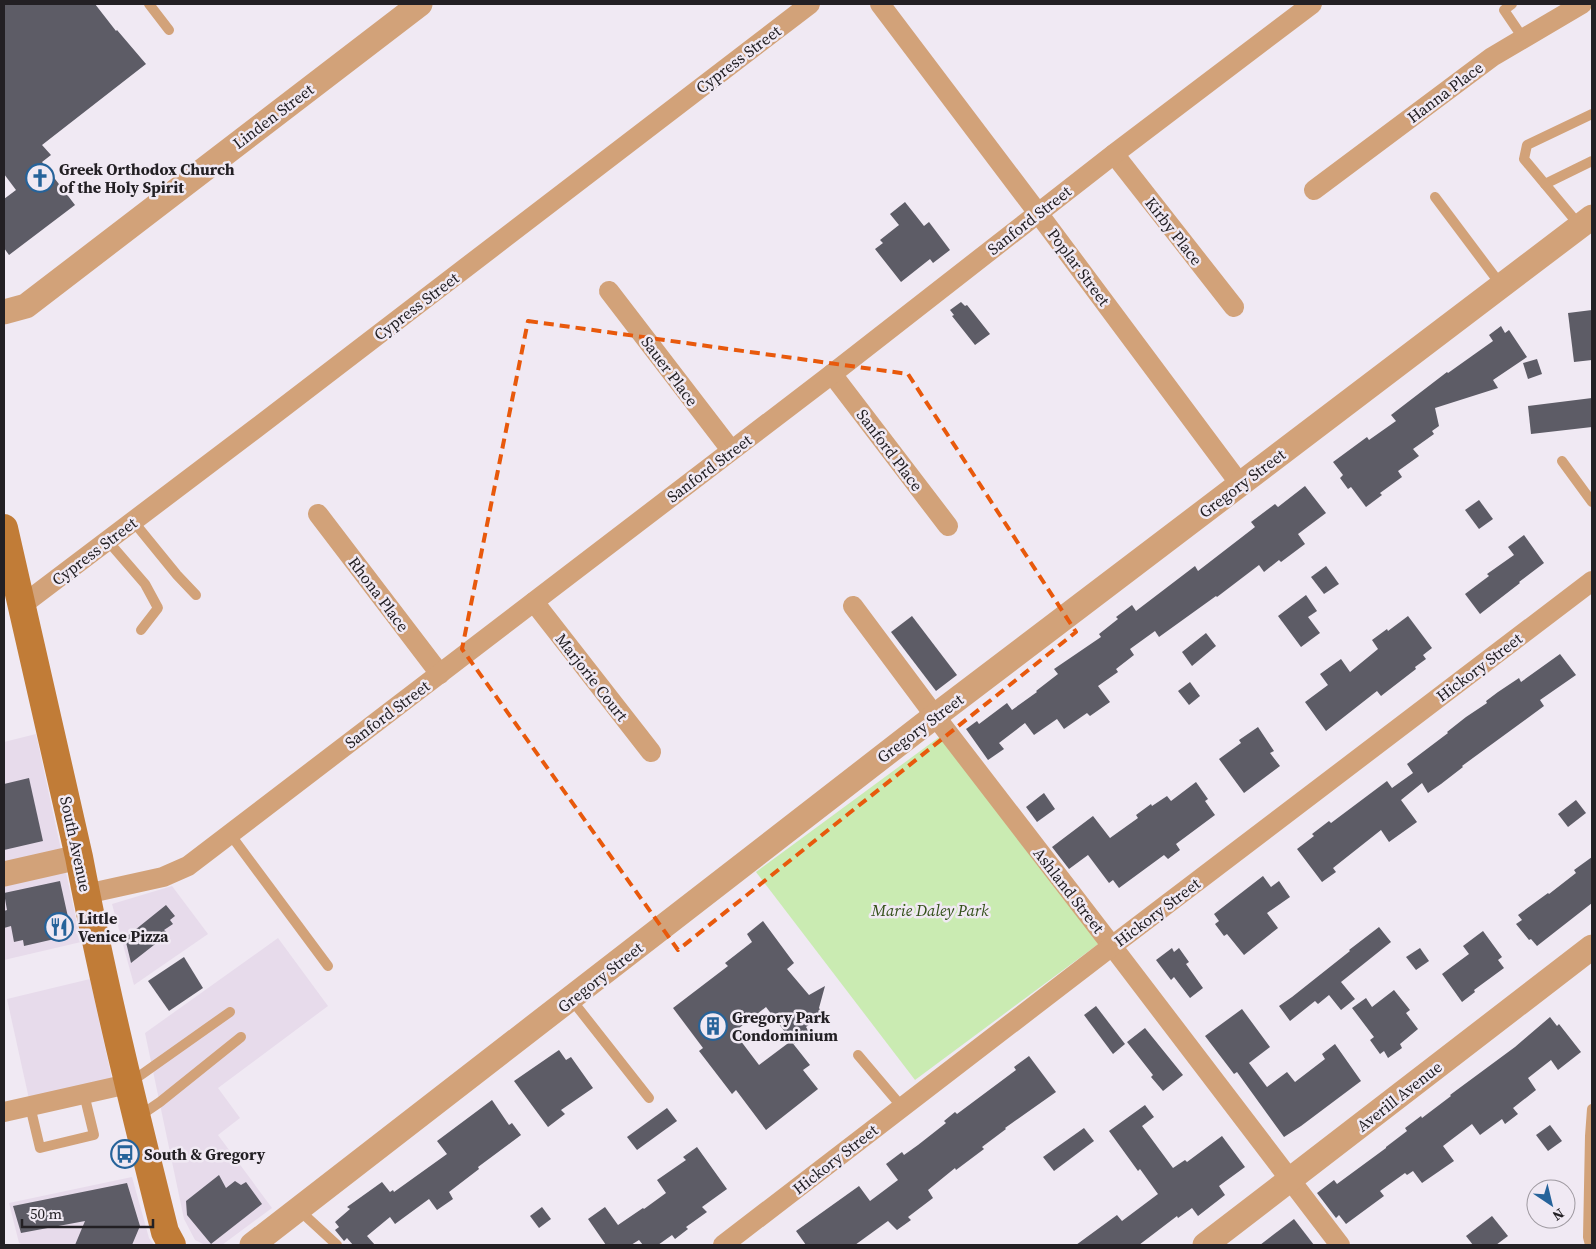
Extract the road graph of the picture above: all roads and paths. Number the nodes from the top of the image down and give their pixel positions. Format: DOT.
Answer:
graph roads {
  1 [pos="149,4"];
  2 [pos="420,4"];
  3 [pos="810,4"];
  4 [pos="880,4"];
  5 [pos="1312,4"];
  6 [pos="1512,4"];
  7 [pos="1582,4"];
  8 [pos="168,30"];
  9 [pos="1523,38"];
  10 [pos="1591,119"];
  11 [pos="1114,154"];
  12 [pos="1592,161"];
  13 [pos="1545,184"];
  14 [pos="1314,190"];
  15 [pos="1435,197"];
  16 [pos="1038,213"];
  17 [pos="1586,222"];
  18 [pos="1501,286"];
  19 [pos="609,291"];
  20 [pos="1234,307"];
  21 [pos="4,312"];
  22 [pos="832,374"];
  23 [pos="731,450"];
  24 [pos="1562,461"];
  25 [pos="1240,484"];
  26 [pos="1592,502"];
  27 [pos="318,514"];
  28 [pos="133,521"];
  29 [pos="948,526"];
  30 [pos="4,528"];
  31 [pos="107,540"];
  32 [pos="1592,581"];
  33 [pos="196,595"];
  34 [pos="534,602"];
  35 [pos="21,606"];
  36 [pos="854,606"];
  37 [pos="141,630"];
  38 [pos="440,674"];
  39 [pos="935,716"];
  40 [pos="650,752"];
  41 [pos="230,834"];
  42 [pos="79,857"];
  43 [pos="4,874"];
  44 [pos="86,894"];
  45 [pos="1112,946"];
  46 [pos="1592,947"];
  47 [pos="328,966"];
  48 [pos="571,999"];
  49 [pos="230,1012"];
  50 [pos="242,1037"];
  51 [pos="858,1054"];
  52 [pos="128,1084"];
  53 [pos="84,1094"];
  54 [pos="649,1098"];
  55 [pos="30,1106"];
  56 [pos="902,1107"];
  57 [pos="1592,1109"];
  58 [pos="4,1112"];
  59 [pos="137,1118"];
  60 [pos="1290,1180"];
  61 [pos="299,1209"];
  62 [pos="172,1245"];
  63 [pos="252,1245"];
  64 [pos="337,1245"];
  65 [pos="723,1245"];
  66 [pos="1205,1245"];
  67 [pos="1340,1245"];
  68 [pos="1590,1245"];
  1 -- 8 [label="lane"];
  2 -- 21 [label="street, Linden Street"];
  3 -- 28 [label="street, Cypress Street"];
  4 -- 16 [label="street, Poplar Street"];
  5 -- 11 [label="street, Sanford Street"];
  6 -- 9 [label="lane"];
  7 -- 9 [label="street, Hanna Place"];
  9 -- 14 [label="street, Hanna Place"];
  10 -- 13 [label="lane"];
  11 -- 16 [label="street, Sanford Street"];
  11 -- 20 [label="street, Kirby Place"];
  12 -- 13 [label="lane"];
  13 -- 17 [label="lane"];
  15 -- 18 [label="lane"];
  16 -- 22 [label="street, Sanford Street"];
  16 -- 25 [label="street, Poplar Street"];
  17 -- 18 [label="street, Gregory Street"];
  18 -- 25 [label="street, Gregory Street"];
  19 -- 23 [label="street, Sauer Place"];
  22 -- 23 [label="street, Sanford Street"];
  22 -- 29 [label="street, Sanford Place"];
  23 -- 34 [label="street, Sanford Street"];
  24 -- 26 [label="lane"];
  25 -- 39 [label="street, Gregory Street"];
  27 -- 38 [label="street, Rhona Place"];
  28 -- 31 [label="street, Cypress Street"];
  28 -- 33 [label="lane"];
  30 -- 35 [label="main road, South Avenue"];
  31 -- 35 [label="street, Cypress Street"];
  31 -- 37 [label="lane"];
  32 -- 45 [label="street, Hickory Street"];
  34 -- 38 [label="street, Sanford Street"];
  34 -- 40 [label="street, Marjorie Court"];
  35 -- 42 [label="main road, South Avenue"];
  36 -- 39 [label="street, Ashland Street"];
  38 -- 41 [label="street, Sanford Street"];
  39 -- 45 [label="street, Ashland Street"];
  39 -- 48 [label="street, Gregory Street"];
  41 -- 44 [label="street, Sanford Street"];
  41 -- 47 [label="lane"];
  42 -- 43 [label="street"];
  42 -- 44 [label="main road, South Avenue"];
  44 -- 52 [label="main road, South Avenue"];
  45 -- 56 [label="street, Hickory Street"];
  45 -- 60 [label="street, Ashland Street"];
  46 -- 60 [label="street, Averill Avenue"];
  48 -- 54 [label="lane"];
  48 -- 61 [label="street, Gregory Street"];
  49 -- 52 [label="lane"];
  50 -- 59 [label="lane"];
  51 -- 56 [label="lane"];
  52 -- 53 [label="street"];
  52 -- 59 [label="main road, South Avenue"];
  53 -- 55 [label="street"];
  53 -- 55 [label="lane"];
  55 -- 58 [label="street"];
  56 -- 65 [label="street, Hickory Street"];
  57 -- 68 [label="lane"];
  59 -- 62 [label="main road, South Avenue"];
  60 -- 66 [label="street, Averill Avenue"];
  60 -- 67 [label="street, Ashland Street"];
  61 -- 63 [label="street, Gregory Street"];
  61 -- 64 [label="lane"];
}
